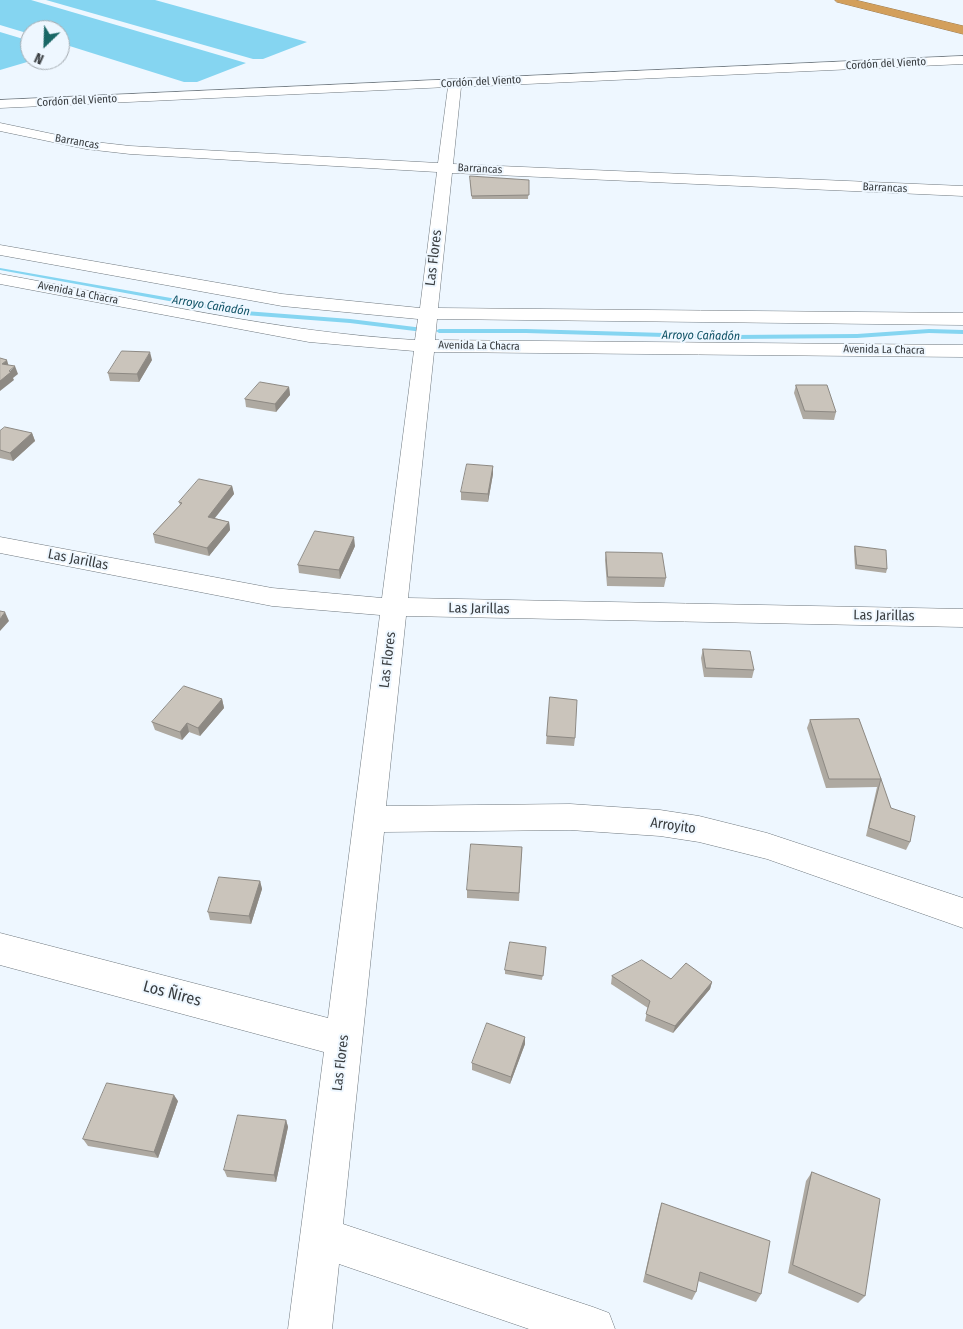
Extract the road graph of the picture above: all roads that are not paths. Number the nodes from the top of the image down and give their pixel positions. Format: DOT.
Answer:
graph roads {
  1 [pos="841,0"];
  2 [pos="963,30"];
  3 [pos="963,60"];
  4 [pos="455,84"];
  5 [pos="0,104"];
  6 [pos="0,128"];
  7 [pos="445,168"];
  8 [pos="963,191"];
  9 [pos="0,250"];
  10 [pos="0,279"];
  11 [pos="428,314"];
  12 [pos="963,319"];
  13 [pos="424,346"];
  14 [pos="963,351"];
  15 [pos="0,545"];
  16 [pos="394,608"];
  17 [pos="963,618"];
  18 [pos="369,819"];
  19 [pos="963,913"];
  20 [pos="0,949"];
  21 [pos="343,1040"];
  22 [pos="320,1237"];
  23 [pos="310,1329"];
  24 [pos="593,1329"];
  1 -- 2 [label="highway"];
  3 -- 4 [label="street, Cordón del Viento"];
  4 -- 5 [label="street, Cordón del Viento"];
  4 -- 7 [label="street, Las Flores"];
  6 -- 7 [label="street, Barrancas"];
  7 -- 8 [label="street, Barrancas"];
  7 -- 11 [label="street, Las Flores"];
  9 -- 11 [label="street"];
  10 -- 13 [label="street, Avenida La Chacra"];
  11 -- 12 [label="street"];
  11 -- 13 [label="street, Las Flores"];
  13 -- 14 [label="street, Avenida La Chacra"];
  13 -- 16 [label="street, Las Flores"];
  15 -- 16 [label="street, Las Jarillas"];
  16 -- 17 [label="street, Las Jarillas"];
  16 -- 18 [label="street, Las Flores"];
  18 -- 19 [label="street, Arroyito"];
  18 -- 21 [label="street, Las Flores"];
  20 -- 21 [label="street, Los Ñires"];
  21 -- 22 [label="street, Las Flores"];
  22 -- 23 [label="street, Las Flores"];
  22 -- 24 [label="street"];
}
